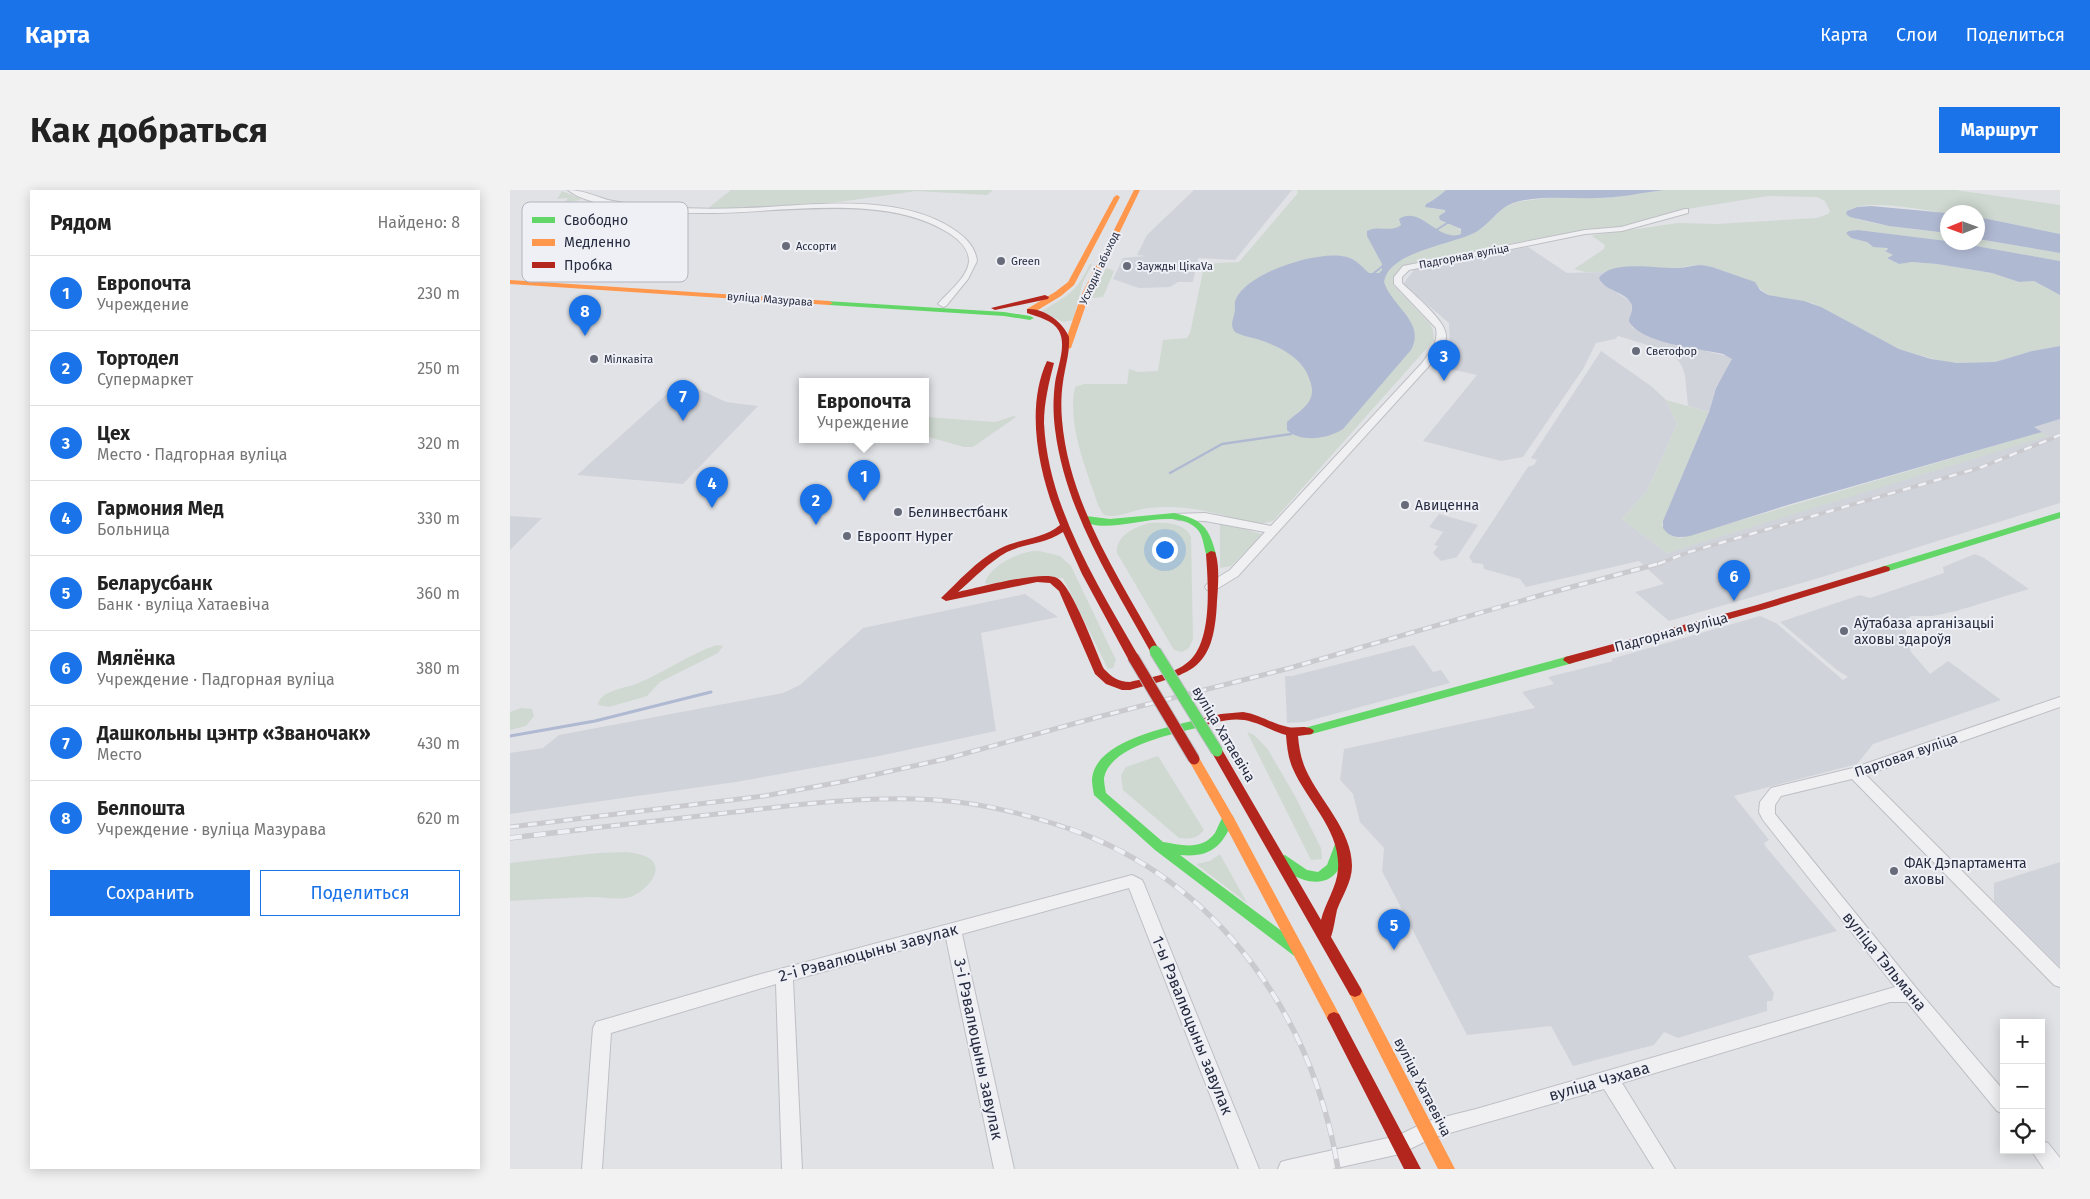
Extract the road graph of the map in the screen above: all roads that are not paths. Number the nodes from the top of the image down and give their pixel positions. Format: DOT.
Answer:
graph roads {
  1 [pos="572,190"];
  2 [pos="1121,190"];
  3 [pos="1137,190"];
  4 [pos="615,202"];
  5 [pos="688,210"];
  6 [pos="1685,211"];
  7 [pos="1086,256"];
  8 [pos="1103,256"];
  9 [pos="510,282"];
  10 [pos="593,282"];
  11 [pos="1064,289"];
  12 [pos="940,307"];
  13 [pos="995,308"];
  14 [pos="1030,315"];
  15 [pos="1067,348"];
  16 [pos="2060,515"];
  17 [pos="1176,516"];
  18 [pos="1142,517"];
  19 [pos="1086,519"];
  20 [pos="1066,524"];
  21 [pos="1273,530"];
  22 [pos="1116,533"];
  23 [pos="1028,543"];
  24 [pos="1109,543"];
  25 [pos="1104,555"];
  26 [pos="1083,561"];
  27 [pos="1211,586"];
  28 [pos="2060,702"];
  29 [pos="1292,733"];
  30 [pos="1855,773"];
  31 [pos="1768,816"];
  32 [pos="1228,818"];
  33 [pos="1341,840"];
  34 [pos="1160,846"];
  35 [pos="1280,856"];
  36 [pos="1135,882"];
  37 [pos="954,929"];
  38 [pos="1325,935"];
  39 [pos="1298,951"];
  40 [pos="784,976"];
  41 [pos="2060,980"];
  42 [pos="1911,994"];
  43 [pos="1608,1078"];
  44 [pos="2000,1100"];
  45 [pos="1428,1130"];
  46 [pos="1400,1145"];
  47 [pos="2044,1154"];
  48 [pos="592,1169"];
  49 [pos="792,1169"];
  50 [pos="1004,1169"];
  51 [pos="1249,1169"];
  52 [pos="1288,1169"];
  53 [pos="1413,1169"];
  54 [pos="1448,1169"];
  55 [pos="1665,1169"];
  56 [pos="2057,1169"];
  1 -- 4 [label="street"];
  2 -- 7 [label="main road, Усходні абыход"];
  3 -- 8 [label="main road, Усходні абыход"];
  5 -- 12 [label="street"];
  6 -- 21 [label="street, Падгорная вуліца"];
  7 -- 8 [label="main road"];
  7 -- 11 [label="main road, Усходні абыход"];
  8 -- 15 [label="main road, Усходні абыход"];
  9 -- 12 [label="main road, вуліца Мазурава"];
  10 -- 12 [label="main road, вуліца Мазурава"];
  11 -- 13 [label="main road"];
  11 -- 14 [label="main road, Усходні абыход"];
  12 -- 13 [label="main road, вуліца Мазурава"];
  12 -- 14 [label="main road, вуліца Мазурава"];
  13 -- 14 [label="main road, вуліца Мазурава"];
  14 -- 15 [label="main road"];
  14 -- 20 [label="main road"];
  15 -- 19 [label="main road, вуліца Хатаевіча"];
  16 -- 29 [label="main road, Падгорная вуліца"];
  17 -- 18 [label="main road"];
  17 -- 21 [label="street"];
  17 -- 27 [label="main road"];
  18 -- 19 [label="main road"];
  18 -- 22 [label="main road"];
  19 -- 25 [label="main road, вуліца Хатаевіча"];
  20 -- 23 [label="main road"];
  20 -- 26 [label="main road"];
  21 -- 27 [label="street, Падгорная вуліца"];
  23 -- 26 [label="main road"];
  23 -- 27 [label="main road"];
  24 -- 25 [label="main road"];
  25 -- 35 [label="main road, вуліца Хатаевіча, bridge"];
  26 -- 32 [label="main road, bridge"];
  28 -- 30 [label="street, Партовая вуліца"];
  29 -- 33 [label="main road"];
  29 -- 34 [label="main road"];
  30 -- 31 [label="street, Партовая вуліца"];
  30 -- 41 [label="street"];
  31 -- 42 [label="street, вуліца Тэльмана"];
  32 -- 34 [label="main road"];
  32 -- 39 [label="main road"];
  33 -- 35 [label="main road"];
  33 -- 38 [label="main road"];
  34 -- 39 [label="main road"];
  35 -- 38 [label="main road, вуліца Хатаевіча"];
  36 -- 37 [label="street, 2-і Рэвалюцыны завулак"];
  36 -- 51 [label="street, 1-ы Рэвалюцыны завулак"];
  37 -- 40 [label="street, 2-і Рэвалюцыны завулак"];
  37 -- 50 [label="street, 3-і Рэвалюцыны завулак"];
  38 -- 45 [label="main road, вуліца Хатаевіча"];
  39 -- 46 [label="main road"];
  40 -- 48 [label="street, 2-і Рэвалюцыны завулак"];
  40 -- 49 [label="street"];
  42 -- 43 [label="street, вуліца Чэхава"];
  42 -- 44 [label="street, вуліца Тэльмана"];
  43 -- 45 [label="street, вуліца Чэхава"];
  43 -- 55 [label="street"];
  45 -- 46 [label="street, вуліца Чэхава"];
  45 -- 54 [label="main road, вуліца Хатаевіча"];
  46 -- 52 [label="street, вуліца Чэхава"];
  46 -- 53 [label="main road"];
  47 -- 56 [label="street"];
}
